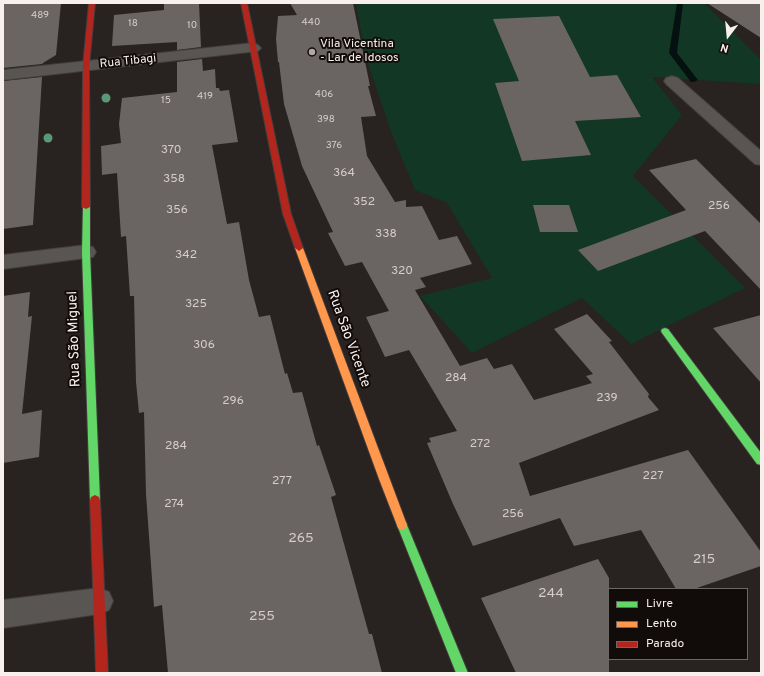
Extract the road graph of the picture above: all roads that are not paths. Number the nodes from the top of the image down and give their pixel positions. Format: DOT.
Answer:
graph roads {
  1 [pos="92,3"];
  2 [pos="244,3"];
  3 [pos="253,48"];
  4 [pos="86,66"];
  5 [pos="3,76"];
  6 [pos="672,81"];
  7 [pos="761,160"];
  8 [pos="86,252"];
  9 [pos="3,262"];
  10 [pos="665,332"];
  11 [pos="761,461"];
  12 [pos="99,601"];
  13 [pos="3,614"];
  14 [pos="102,673"];
  15 [pos="462,673"];
  1 -- 4 [label="street, Rua São Miguel"];
  2 -- 3 [label="street, Rua São Vicente"];
  3 -- 4 [label="street, Rua Tibagi"];
  3 -- 15 [label="street, Rua São Vicente"];
  4 -- 5 [label="street, Rua Tibagi"];
  4 -- 8 [label="street, Rua São Miguel"];
  6 -- 7 [label="street"];
  8 -- 9 [label="street"];
  8 -- 12 [label="street, Rua São Miguel"];
  10 -- 11 [label="street"];
  12 -- 13 [label="street"];
  12 -- 14 [label="street, Rua São Miguel"];
}
